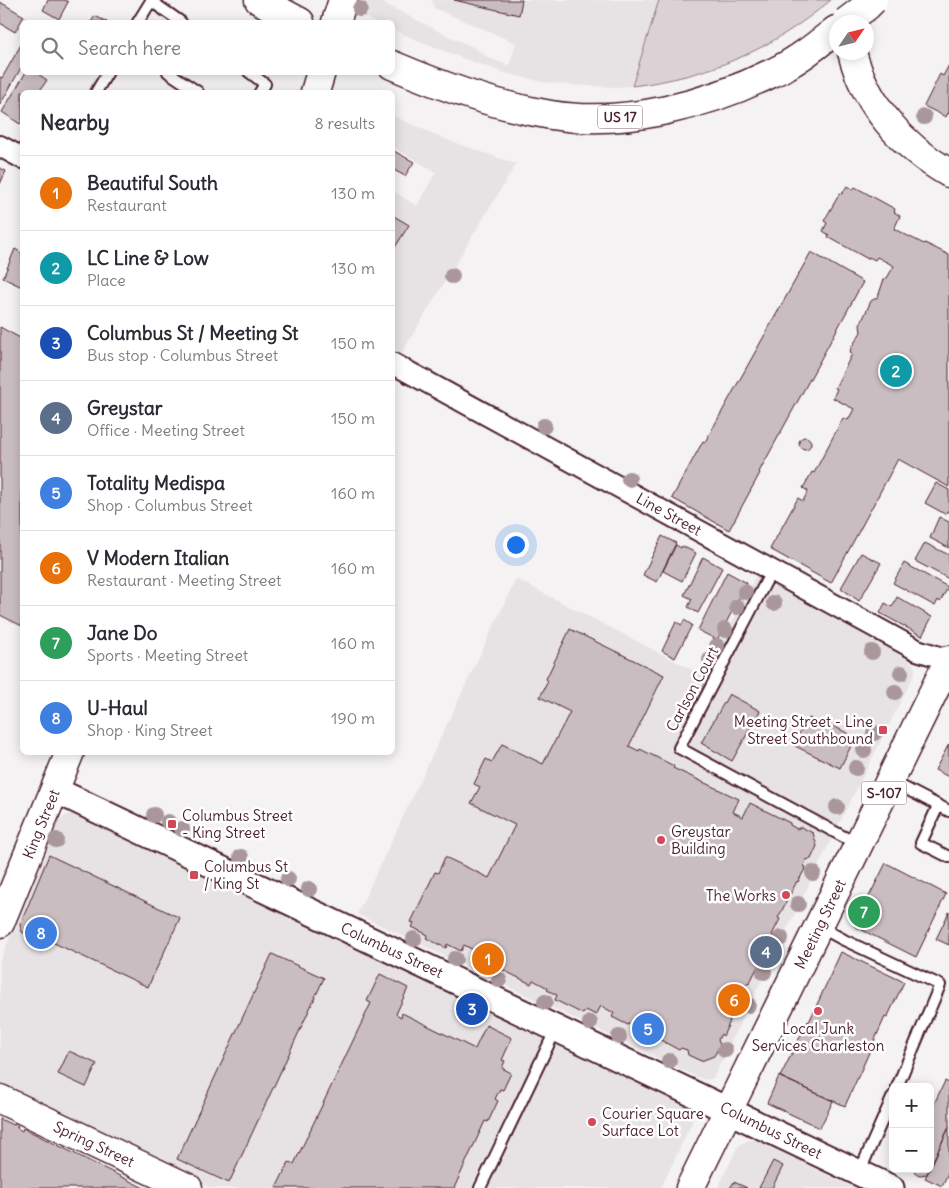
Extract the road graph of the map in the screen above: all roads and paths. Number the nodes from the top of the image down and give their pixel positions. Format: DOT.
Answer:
graph roads {
  1 [pos="259,0"];
  2 [pos="343,0"];
  3 [pos="849,0"];
  4 [pos="873,0"];
  5 [pos="847,15"];
  6 [pos="856,15"];
  7 [pos="139,20"];
  8 [pos="178,20"];
  9 [pos="296,20"];
  10 [pos="337,20"];
  11 [pos="829,35"];
  12 [pos="855,60"];
  13 [pos="395,67"];
  14 [pos="106,75"];
  15 [pos="172,75"];
  16 [pos="253,75"];
  17 [pos="320,75"];
  18 [pos="97,90"];
  19 [pos="195,90"];
  20 [pos="261,90"];
  21 [pos="316,90"];
  22 [pos="0,146"];
  23 [pos="20,157"];
  24 [pos="949,173"];
  25 [pos="395,365"];
  26 [pos="772,570"];
  27 [pos="949,660"];
  28 [pos="69,755"];
  29 [pos="890,781"];
  30 [pos="55,790"];
  31 [pos="938,806"];
  32 [pos="949,811"];
  33 [pos="858,845"];
  34 [pos="949,857"];
  35 [pos="0,923"];
  36 [pos="819,926"];
  37 [pos="556,1028"];
  38 [pos="899,1083"];
  39 [pos="0,1099"];
  40 [pos="889,1105"];
  41 [pos="728,1110"];
  42 [pos="858,1173"];
  43 [pos="188,1188"];
  44 [pos="480,1188"];
  45 [pos="690,1188"];
  46 [pos="891,1188"];
  1 -- 9 [label="main road"];
  2 -- 10 [label="main road"];
  3 -- 5 [label="main road"];
  4 -- 6 [label="main road, bridge"];
  7 -- 8 [label="lane"];
  11 -- 13 [label="main road, US 17"];
  12 -- 24 [label="main road"];
  14 -- 18 [label="lane"];
  15 -- 19 [label="lane"];
  16 -- 20 [label="lane"];
  17 -- 21 [label="main road"];
  22 -- 23 [label="street"];
  25 -- 26 [label="street, Line Street"];
  26 -- 27 [label="street, Line Street"];
  26 -- 33 [label="lane, Carlson Court"];
  27 -- 29 [label="main road, Meeting Street / S-107"];
  28 -- 30 [label="main road, King Street"];
  29 -- 31 [label="lane"];
  29 -- 33 [label="main road, Meeting Street / S-107"];
  30 -- 35 [label="main road, King Street"];
  30 -- 37 [label="street, Columbus Street"];
  31 -- 32 [label="lane"];
  31 -- 34 [label="lane"];
  33 -- 36 [label="main road, Meeting Street / S-107"];
  36 -- 38 [label="lane"];
  36 -- 41 [label="main road, Meeting Street / S-107"];
  37 -- 41 [label="street, Columbus Street"];
  37 -- 44 [label="lane"];
  39 -- 43 [label="main road, Spring Street"];
  40 -- 42 [label="lane"];
  41 -- 42 [label="street, Columbus Street"];
  41 -- 45 [label="main road, Meeting Street / S-107"];
  42 -- 46 [label="street, Columbus Street"];
}
